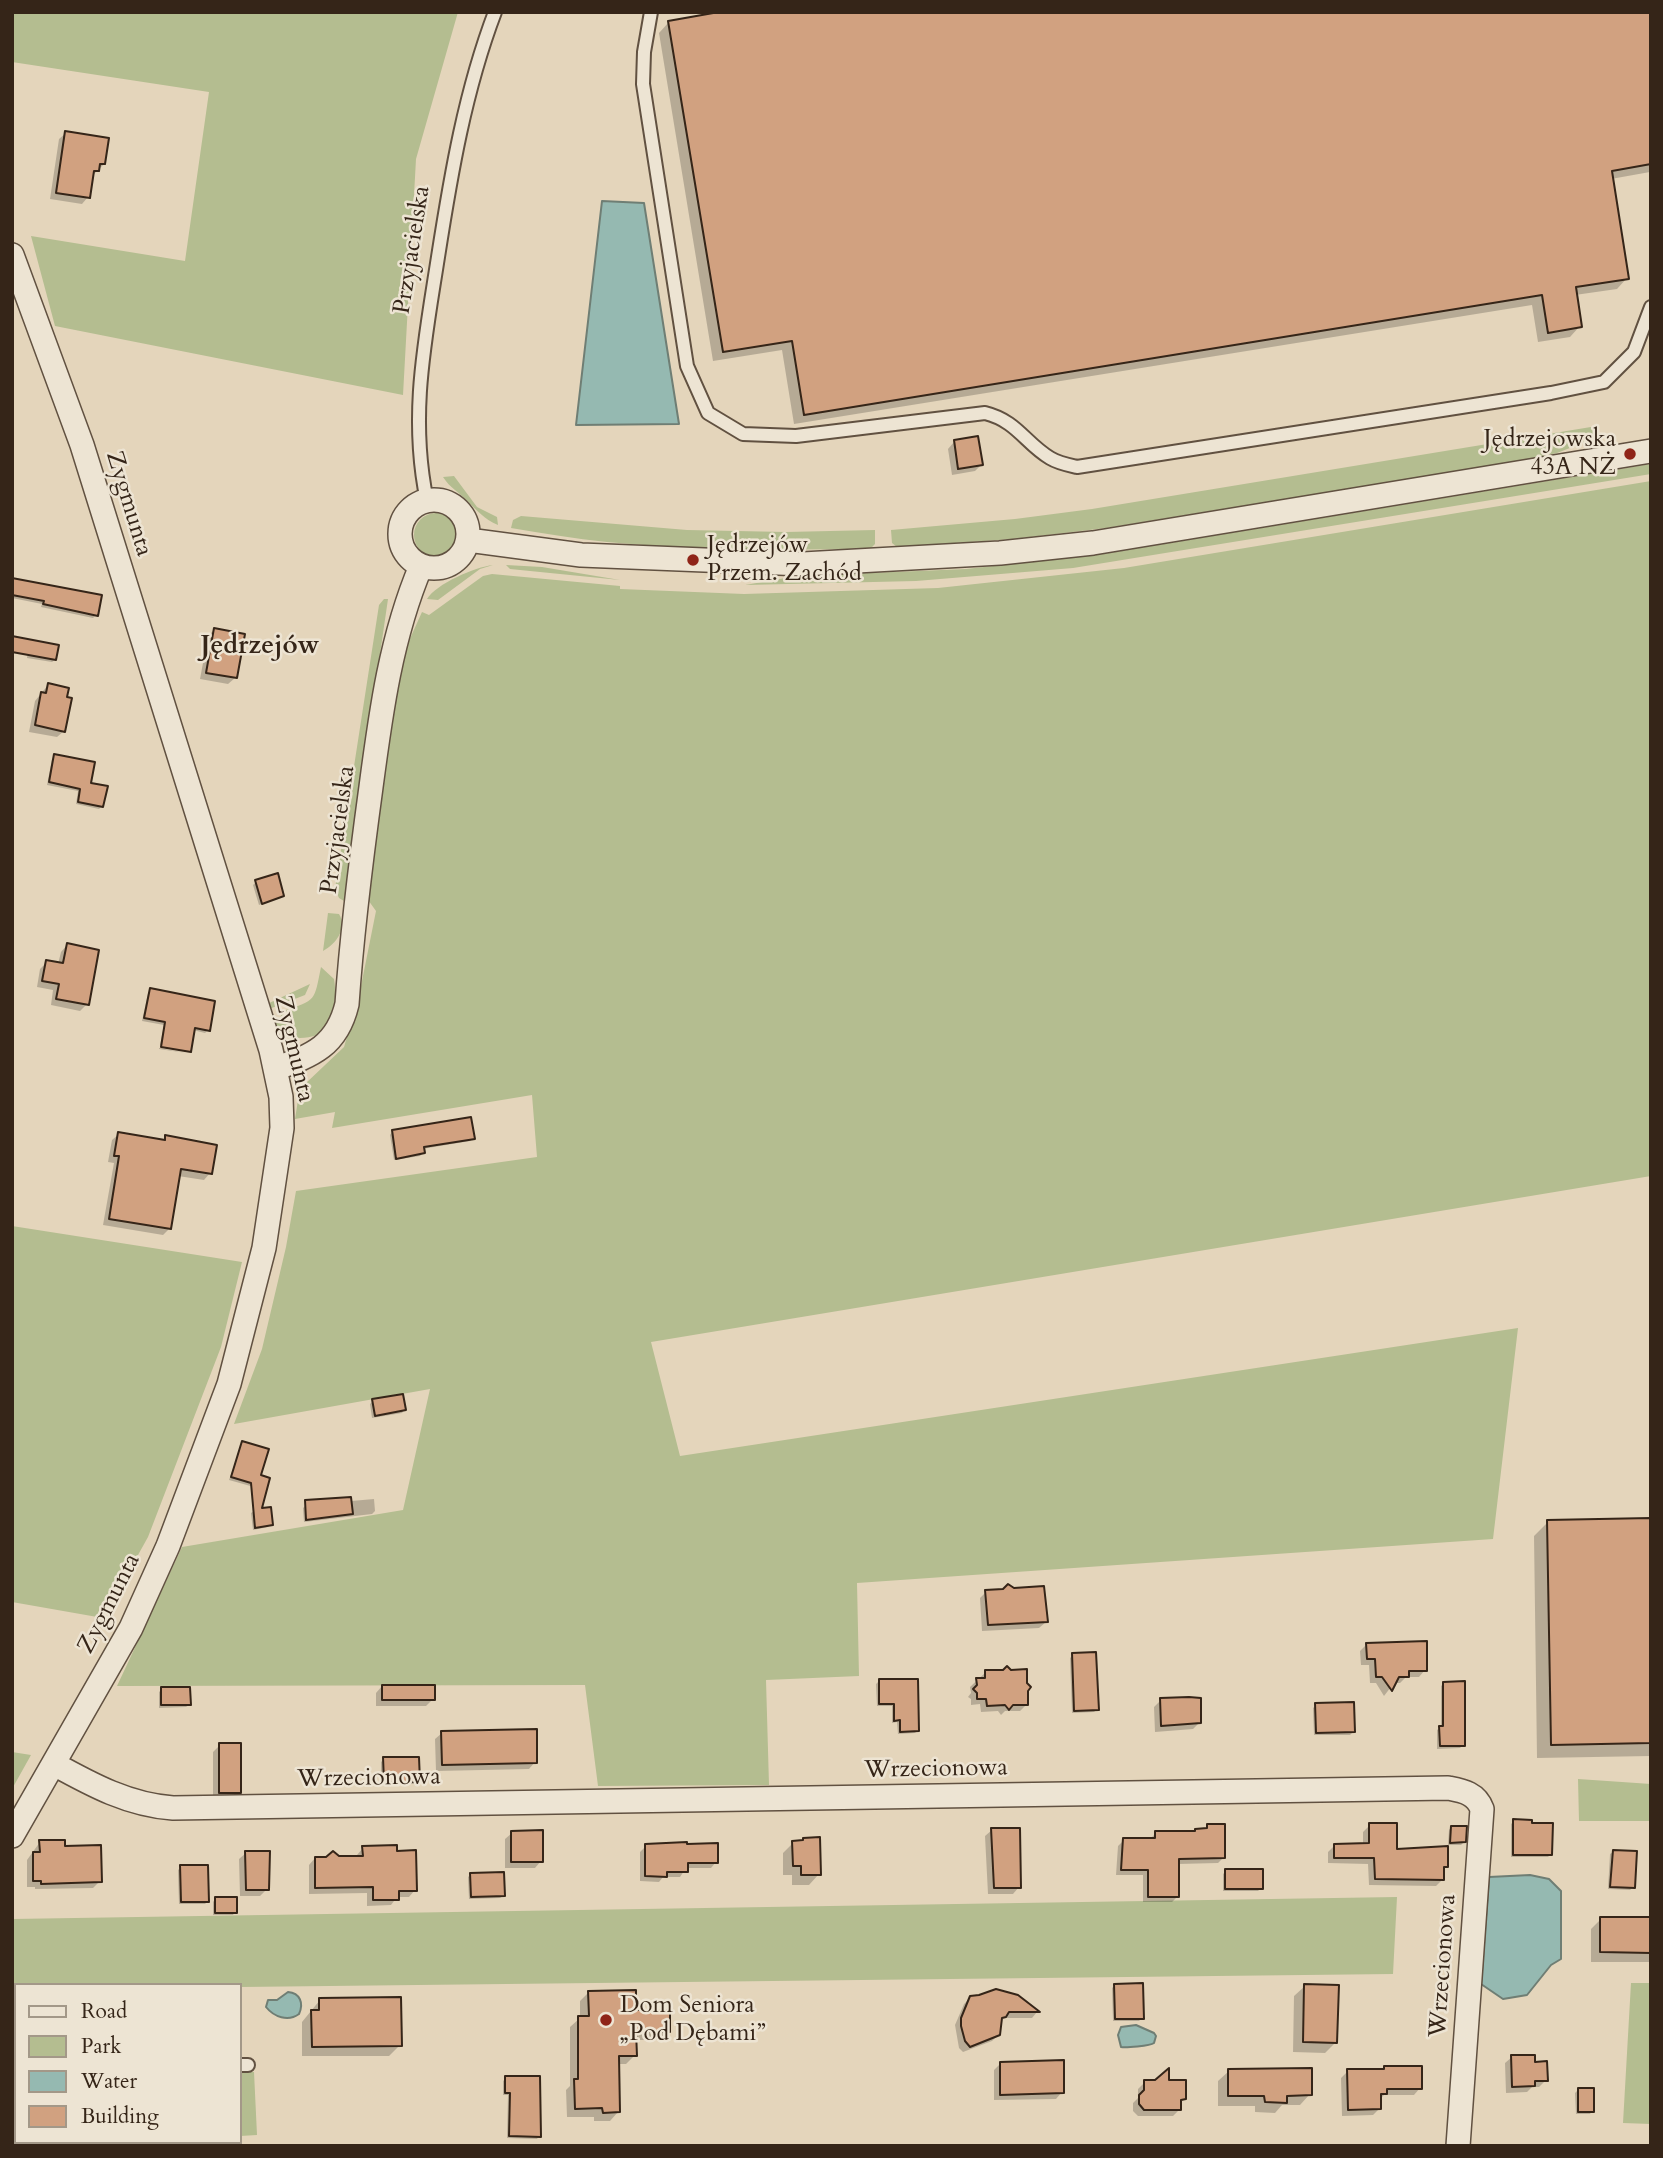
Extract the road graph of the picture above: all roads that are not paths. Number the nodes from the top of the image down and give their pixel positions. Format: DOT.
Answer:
graph roads {
  1 [pos="495,12"];
  2 [pos="651,12"];
  3 [pos="12,255"];
  4 [pos="1651,307"];
  5 [pos="1651,451"];
  6 [pos="427,500"];
  7 [pos="468,541"];
  8 [pos="421,566"];
  9 [pos="275,1069"];
  10 [pos="54,1764"];
  11 [pos="13,1834"];
  12 [pos="1458,2146"];
  1 -- 6 [label="lane, Przyjacielska"];
  2 -- 4 [label="lane"];
  3 -- 9 [label="street, Zygmunta"];
  5 -- 7 [label="street"];
  6 -- 7 [label="street"];
  6 -- 8 [label="street"];
  7 -- 8 [label="street"];
  8 -- 9 [label="street, Przyjacielska"];
  9 -- 10 [label="street, Zygmunta"];
  10 -- 11 [label="street, Zygmunta"];
  10 -- 12 [label="street, Wrzecionowa"];
}
